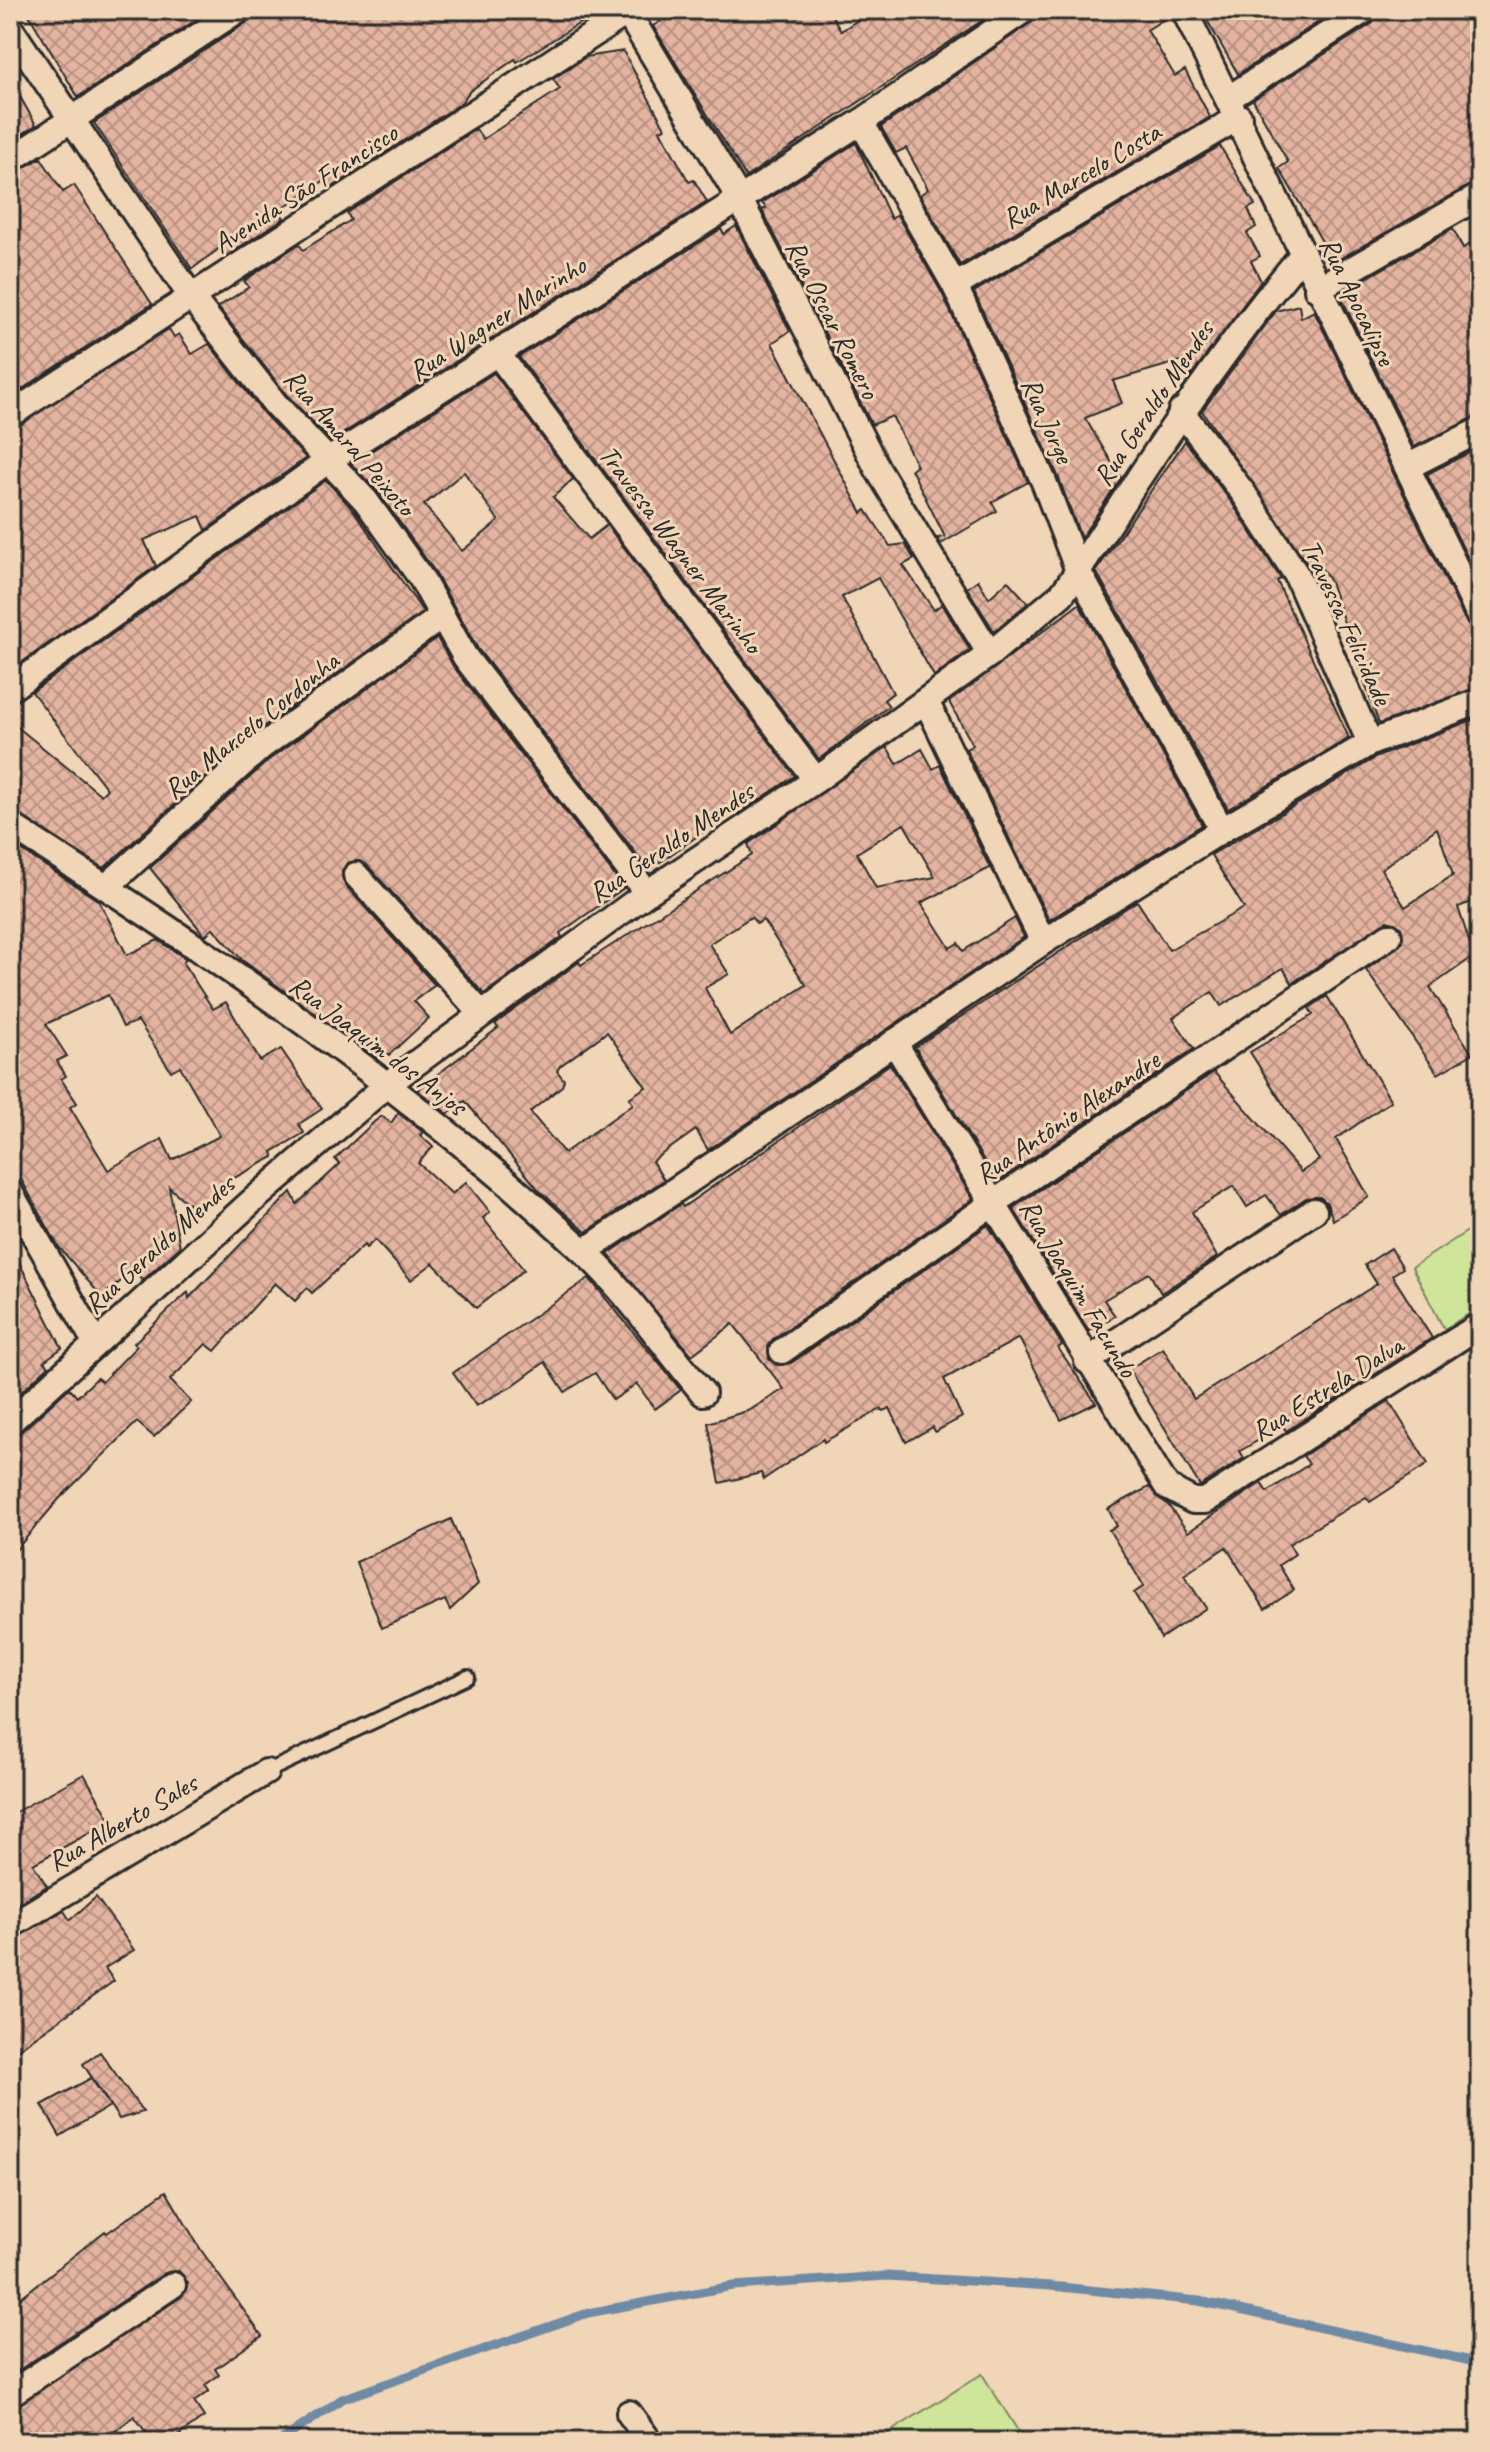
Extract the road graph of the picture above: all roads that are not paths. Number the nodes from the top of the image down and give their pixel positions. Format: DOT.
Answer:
graph roads {
  1 [pos="238,10"];
  2 [pos="1024,10"];
  3 [pos="1184,10"];
  4 [pos="1365,10"];
  5 [pos="628,11"];
  6 [pos="10,28"];
  7 [pos="1234,107"];
  8 [pos="72,120"];
  9 [pos="861,122"];
  10 [pos="10,160"];
  11 [pos="1480,196"];
  12 [pos="739,198"];
  13 [pos="1302,255"];
  14 [pos="955,286"];
  15 [pos="1317,289"];
  16 [pos="192,298"];
  17 [pos="498,354"];
  18 [pos="1181,411"];
  19 [pos="10,415"];
  20 [pos="1480,430"];
  21 [pos="329,460"];
  22 [pos="1407,467"];
  23 [pos="1078,571"];
  24 [pos="441,617"];
  25 [pos="1480,617"];
  26 [pos="990,654"];
  27 [pos="10,689"];
  28 [pos="926,701"];
  29 [pos="1480,701"];
  30 [pos="1370,743"];
  31 [pos="816,780"];
  32 [pos="10,825"];
  33 [pos="1222,830"];
  34 [pos="356,875"];
  35 [pos="106,887"];
  36 [pos="647,893"];
  37 [pos="1389,936"];
  38 [pos="1043,942"];
  39 [pos="482,1014"];
  40 [pos="894,1042"];
  41 [pos="389,1083"];
  42 [pos="10,1192"];
  43 [pos="993,1203"];
  44 [pos="1314,1211"];
  45 [pos="585,1251"];
  46 [pos="1480,1325"];
  47 [pos="95,1342"];
  48 [pos="782,1351"];
  49 [pos="1087,1361"];
  50 [pos="703,1393"];
  51 [pos="10,1422"];
  52 [pos="1205,1501"];
  53 [pos="468,1677"];
  54 [pos="266,1772"];
  55 [pos="10,1926"];
  56 [pos="173,2285"];
  57 [pos="10,2394"];
  58 [pos="629,2413"];
  59 [pos="650,2442"];
  1 -- 8 [label="street"];
  2 -- 9 [label="street, Rua Wagner Marinho"];
  3 -- 7 [label="street, Rua Apocalipse"];
  4 -- 7 [label="street, Rua Marcelo Costa"];
  5 -- 12 [label="street, Rua Oscar Romero"];
  5 -- 16 [label="street, Avenida São Francisco"];
  6 -- 8 [label="street, Rua Amaral Peixoto"];
  7 -- 13 [label="street, Rua Apocalipse"];
  7 -- 14 [label="street, Rua Marcelo Costa"];
  8 -- 10 [label="street"];
  8 -- 16 [label="street, Rua Amaral Peixoto"];
  9 -- 12 [label="street, Rua Wagner Marinho"];
  9 -- 14 [label="street, Rua Jorge"];
  11 -- 15 [label="street"];
  12 -- 17 [label="street, Rua Wagner Marinho"];
  12 -- 26 [label="street, Rua Oscar Romero"];
  13 -- 15 [label="street, Rua Apocalipse"];
  13 -- 18 [label="street, Rua Geraldo Mendes"];
  14 -- 23 [label="street, Rua Jorge"];
  15 -- 22 [label="street, Rua Apocalipse"];
  16 -- 19 [label="street, Avenida São Francisco"];
  16 -- 21 [label="street, Rua Amaral Peixoto"];
  17 -- 21 [label="street, Rua Wagner Marinho"];
  17 -- 31 [label="street, Travessa Wagner Marinho"];
  18 -- 23 [label="street, Rua Geraldo Mendes"];
  18 -- 30 [label="street, Travessa Felicidade"];
  20 -- 22 [label="street"];
  21 -- 24 [label="street, Rua Amaral Peixoto"];
  21 -- 27 [label="street, Rua Wagner Marinho"];
  22 -- 25 [label="street, Rua Apocalipse"];
  23 -- 26 [label="street, Rua Geraldo Mendes"];
  23 -- 33 [label="street, Rua Jorge"];
  24 -- 35 [label="street, Rua Marcelo Cordonha"];
  24 -- 36 [label="street, Rua Amaral Peixoto"];
  26 -- 28 [label="street, Rua Geraldo Mendes"];
  28 -- 31 [label="street, Rua Geraldo Mendes"];
  28 -- 38 [label="street"];
  29 -- 30 [label="street"];
  30 -- 33 [label="street"];
  31 -- 36 [label="street, Rua Geraldo Mendes"];
  32 -- 35 [label="street, Rua Joaquim dos Anjos"];
  33 -- 38 [label="street"];
  34 -- 39 [label="street"];
  35 -- 41 [label="street, Rua Joaquim dos Anjos"];
  36 -- 39 [label="street, Rua Geraldo Mendes"];
  37 -- 43 [label="street, Rua Antônio Alexandre"];
  38 -- 40 [label="street"];
  39 -- 41 [label="street, Rua Geraldo Mendes"];
  40 -- 43 [label="street, Rua Joaquim Facundo"];
  40 -- 45 [label="street"];
  41 -- 45 [label="street, Rua Joaquim dos Anjos"];
  41 -- 47 [label="street, Rua Geraldo Mendes"];
  42 -- 47 [label="street"];
  43 -- 48 [label="street, Rua Antônio Alexandre"];
  43 -- 49 [label="street, Rua Joaquim Facundo"];
  44 -- 49 [label="street"];
  45 -- 50 [label="street, Rua Joaquim dos Anjos"];
  46 -- 52 [label="street, Rua Estrela Dalva"];
  47 -- 51 [label="street, Rua Geraldo Mendes"];
  49 -- 52 [label="street, Rua Joaquim Facundo"];
  53 -- 54 [label="lane"];
  54 -- 55 [label="street, Rua Alberto Sales"];
  56 -- 57 [label="street"];
  58 -- 59 [label="street"];
}
